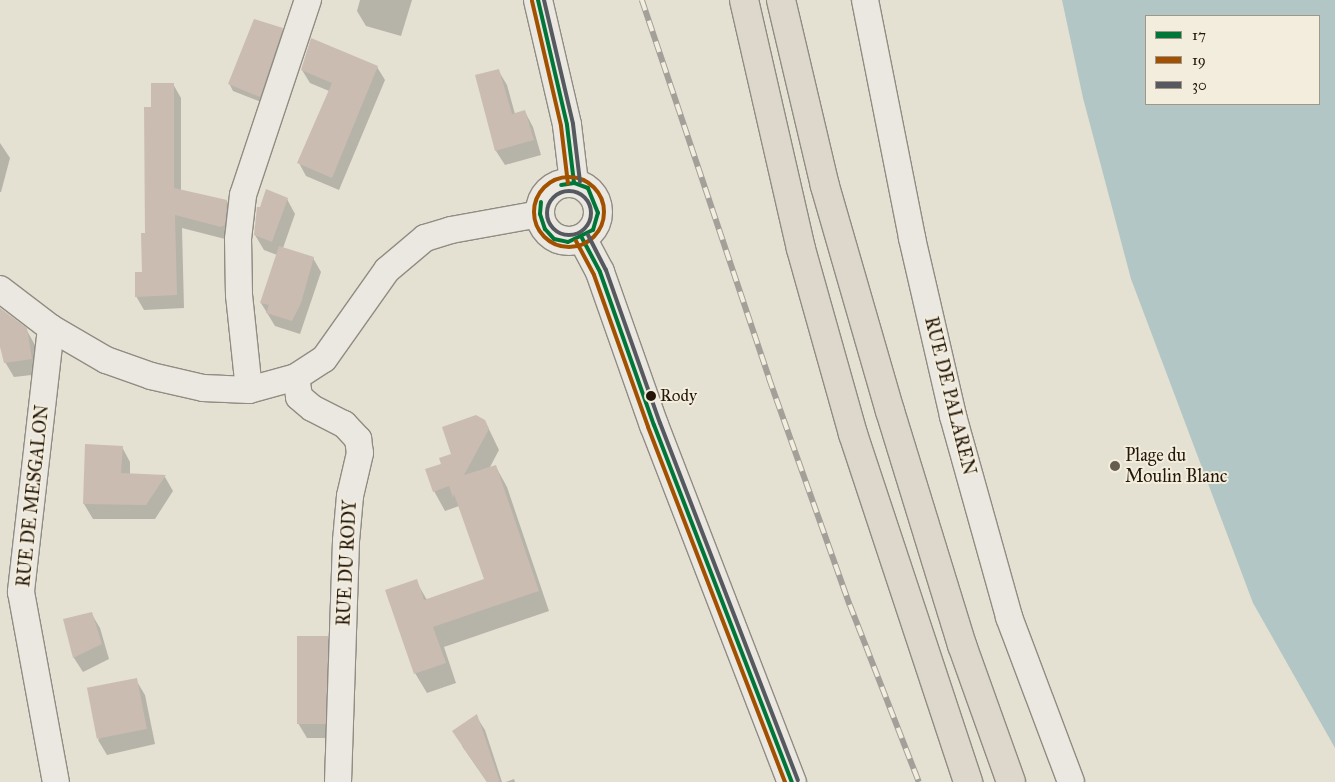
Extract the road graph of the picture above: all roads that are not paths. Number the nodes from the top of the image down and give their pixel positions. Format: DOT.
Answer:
graph roads {
  1 [pos="308,0"];
  2 [pos="538,0"];
  3 [pos="744,0"];
  4 [pos="781,0"];
  5 [pos="865,0"];
  6 [pos="574,183"];
  7 [pos="540,214"];
  8 [pos="582,238"];
  9 [pos="0,289"];
  10 [pos="51,328"];
  11 [pos="296,377"];
  12 [pos="249,390"];
  13 [pos="56,782"];
  14 [pos="338,782"];
  15 [pos="792,782"];
  16 [pos="968,782"];
  17 [pos="1011,782"];
  18 [pos="1070,782"];
  1 -- 12 [label="street"];
  2 -- 6 [label="main road"];
  3 -- 16 [label="highway"];
  4 -- 17 [label="highway"];
  5 -- 18 [label="street, RUE DE PALAREN"];
  6 -- 7 [label="main road"];
  6 -- 8 [label="main road"];
  7 -- 8 [label="main road"];
  7 -- 11 [label="street"];
  8 -- 15 [label="main road"];
  9 -- 10 [label="street"];
  10 -- 12 [label="street"];
  10 -- 13 [label="street, RUE DE MESGALON"];
  11 -- 12 [label="street"];
  11 -- 14 [label="street, RUE DU RODY"];
}
